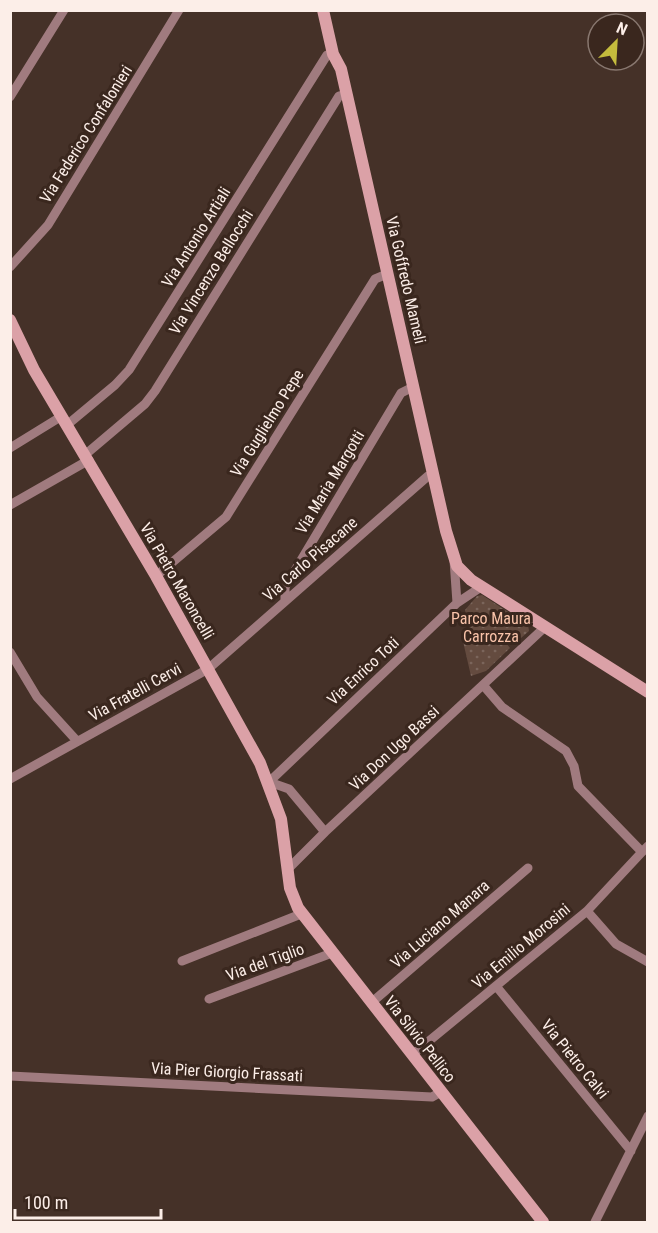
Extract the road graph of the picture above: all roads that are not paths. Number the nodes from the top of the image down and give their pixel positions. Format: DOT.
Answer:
graph roads {
  1 [pos="64,10"];
  2 [pos="179,10"];
  3 [pos="323,10"];
  4 [pos="333,54"];
  5 [pos="346,94"];
  6 [pos="10,97"];
  7 [pos="10,267"];
  8 [pos="387,274"];
  9 [pos="10,320"];
  10 [pos="413,387"];
  11 [pos="65,420"];
  12 [pos="10,448"];
  13 [pos="88,457"];
  14 [pos="433,475"];
  15 [pos="10,505"];
  16 [pos="454,558"];
  17 [pos="156,576"];
  18 [pos="481,587"];
  19 [pos="285,600"];
  20 [pos="457,603"];
  21 [pos="545,627"];
  22 [pos="10,652"];
  23 [pos="208,669"];
  24 [pos="483,685"];
  25 [pos="648,692"];
  26 [pos="77,741"];
  27 [pos="10,779"];
  28 [pos="269,782"];
  29 [pos="324,832"];
  30 [pos="645,849"];
  31 [pos="528,868"];
  32 [pos="288,869"];
  33 [pos="587,911"];
  34 [pos="301,914"];
  35 [pos="332,953"];
  36 [pos="182,961"];
  37 [pos="648,962"];
  38 [pos="496,986"];
  39 [pos="209,999"];
  40 [pos="371,1003"];
  41 [pos="412,1055"];
  42 [pos="10,1076"];
  43 [pos="441,1092"];
  44 [pos="648,1116"];
  45 [pos="631,1151"];
  46 [pos="543,1222"];
  47 [pos="595,1222"];
  1 -- 6 [label="street"];
  2 -- 7 [label="street, Via Federico Confalonieri"];
  3 -- 4 [label="street, Via Goffredo Mameli"];
  4 -- 5 [label="street, Via Goffredo Mameli"];
  4 -- 11 [label="street, Via Antonio Artiali"];
  5 -- 8 [label="street, Via Goffredo Mameli"];
  5 -- 13 [label="street, Via Vincenzo Bellocchi"];
  8 -- 10 [label="street, Via Goffredo Mameli"];
  8 -- 17 [label="street, Via Guglielmo Pepe"];
  9 -- 11 [label="street, Via Pietro Maroncelli"];
  10 -- 14 [label="street, Via Goffredo Mameli"];
  10 -- 19 [label="street, Via Maria Margotti"];
  11 -- 12 [label="street"];
  11 -- 13 [label="street, Via Pietro Maroncelli"];
  13 -- 15 [label="street, Via Vincenzo Bellocchi"];
  13 -- 17 [label="street, Via Pietro Maroncelli"];
  14 -- 16 [label="street, Via Goffredo Mameli"];
  14 -- 19 [label="street, Via Carlo Pisacane"];
  16 -- 18 [label="street, Via Goffredo Mameli"];
  16 -- 20 [label="street, Via Goffredo Mameli"];
  17 -- 23 [label="street, Via Pietro Maroncelli"];
  18 -- 20 [label="street, Via Enrico Toti"];
  18 -- 21 [label="street, Via Goffredo Mameli"];
  19 -- 23 [label="street, Via Carlo Pisacane"];
  20 -- 28 [label="street, Via Enrico Toti"];
  21 -- 24 [label="street, Via Don Ugo Bassi"];
  21 -- 25 [label="street, Via Goffredo Mameli"];
  22 -- 26 [label="street, Via Fratelli Cervi"];
  23 -- 26 [label="street, Via Fratelli Cervi"];
  23 -- 28 [label="street, Via Pietro Maroncelli"];
  24 -- 29 [label="street, Via Don Ugo Bassi"];
  24 -- 30 [label="street"];
  26 -- 27 [label="street, Via Fratelli Cervi"];
  28 -- 29 [label="street"];
  28 -- 32 [label="street, Via Pietro Maroncelli"];
  29 -- 32 [label="street, Via Don Ugo Bassi"];
  30 -- 33 [label="street, Via Emilio Morosini"];
  31 -- 40 [label="street, Via Luciano Manara"];
  32 -- 34 [label="street, Via Silvio Pellico"];
  33 -- 37 [label="street"];
  33 -- 38 [label="street, Via Emilio Morosini"];
  34 -- 35 [label="street, Via Silvio Pellico"];
  34 -- 36 [label="street"];
  35 -- 39 [label="street, Via del Tiglio"];
  35 -- 40 [label="street, Via Silvio Pellico"];
  38 -- 41 [label="street, Via Emilio Morosini"];
  38 -- 45 [label="street, Via Pietro Calvi"];
  40 -- 41 [label="street, Via Silvio Pellico"];
  41 -- 43 [label="street, Via Silvio Pellico"];
  42 -- 43 [label="street, Via Pier Giorgio Frassati"];
  43 -- 46 [label="street, Via Silvio Pellico"];
  44 -- 45 [label="street"];
  45 -- 47 [label="street"];
}
